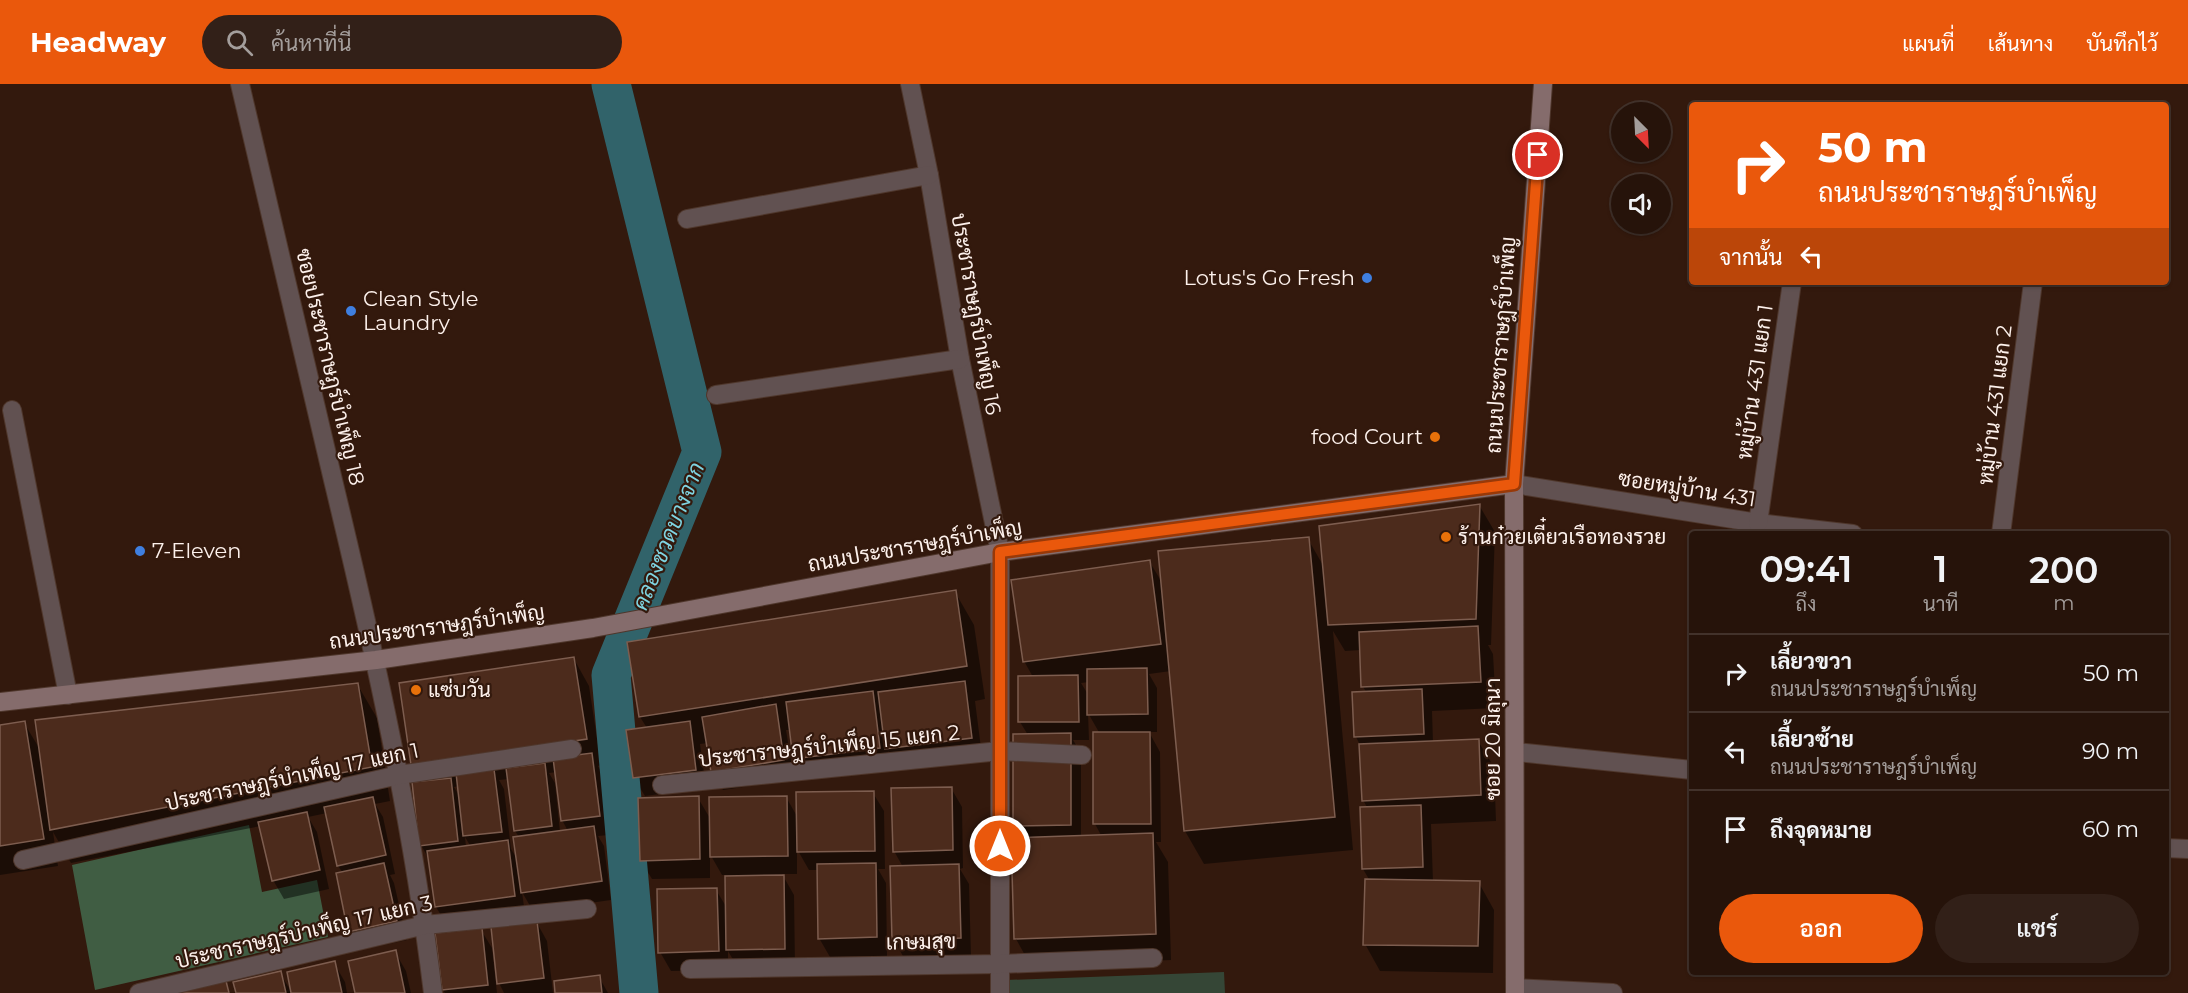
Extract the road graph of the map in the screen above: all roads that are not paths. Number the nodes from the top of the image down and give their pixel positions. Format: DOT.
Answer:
graph roads {
  1 [pos="240,84"];
  2 [pos="910,84"];
  3 [pos="1543,84"];
  4 [pos="929,175"];
  5 [pos="687,219"];
  6 [pos="1792,285"];
  7 [pos="2033,285"];
  8 [pos="960,359"];
  9 [pos="716,395"];
  10 [pos="12,410"];
  11 [pos="1514,484"];
  12 [pos="1758,523"];
  13 [pos="1827,531"];
  14 [pos="2001,531"];
  15 [pos="1000,552"];
  16 [pos="376,660"];
  17 [pos="68,694"];
  18 [pos="0,702"];
  19 [pos="572,749"];
  20 [pos="1000,751"];
  21 [pos="1516,752"];
  22 [pos="1082,755"];
  23 [pos="1689,770"];
  24 [pos="399,775"];
  25 [pos="662,785"];
  26 [pos="2169,848"];
  27 [pos="2188,849"];
  28 [pos="23,860"];
  29 [pos="587,909"];
  30 [pos="425,925"];
  31 [pos="1153,958"];
  32 [pos="1000,964"];
  33 [pos="690,969"];
  34 [pos="1515,990"];
  35 [pos="139,993"];
  36 [pos="433,993"];
  37 [pos="1000,993"];
  38 [pos="1613,993"];
  1 -- 16 [label="street, ซอยประชาราษฎร์บำเพ็ญ 18"];
  2 -- 4 [label="street, ประชาราษฎร์บำเพ็ญ 16"];
  3 -- 11 [label="street, ถนนประชาราษฎร์บำเพ็ญ"];
  4 -- 5 [label="street"];
  4 -- 8 [label="street, ประชาราษฎร์บำเพ็ญ 16"];
  6 -- 12 [label="street, หมู่บ้าน 431 แยก 1"];
  7 -- 14 [label="street, หมู่บ้าน 431 แยก 2"];
  8 -- 9 [label="street"];
  8 -- 15 [label="street, ประชาราษฎร์บำเพ็ญ 16"];
  10 -- 17 [label="street"];
  11 -- 12 [label="street, ซอยหมู่บ้าน 431"];
  11 -- 15 [label="street, ถนนประชาราษฎร์บำเพ็ญ"];
  11 -- 21 [label="street, ซอย 20 มิถุนา"];
  12 -- 13 [label="street, ซอยหมู่บ้าน 431"];
  15 -- 16 [label="street, ถนนประชาราษฎร์บำเพ็ญ"];
  15 -- 20 [label="street, ประชาราษฎร์บำเพ็ญ 16"];
  16 -- 17 [label="street, ถนนประชาราษฎร์บำเพ็ญ"];
  16 -- 24 [label="street, ซอยประชาราษฎร์บำเพ็ญ 18"];
  17 -- 18 [label="street, ถนนประชาราษฎร์บำเพ็ญ"];
  19 -- 24 [label="street, ประชาราษฎร์บำเพ็ญ 17 แยก 1"];
  20 -- 22 [label="street, ประชาราษฎร์บำเพ็ญ 15 แยก 2"];
  20 -- 25 [label="street, ประชาราษฎร์บำเพ็ญ 15 แยก 2"];
  20 -- 32 [label="street, ประชาราษฎร์บำเพ็ญ 16"];
  21 -- 23 [label="street"];
  21 -- 34 [label="street, ซอย 20 มิถุนา"];
  24 -- 28 [label="street, ประชาราษฎร์บำเพ็ญ 17 แยก 1"];
  24 -- 30 [label="street, ซอยประชาราษฎร์บำเพ็ญ 18"];
  26 -- 27 [label="street"];
  29 -- 30 [label="street, ประชาราษฎร์บำเพ็ญ 17 แยก 3"];
  30 -- 35 [label="street, ประชาราษฎร์บำเพ็ญ 17 แยก 3"];
  30 -- 36 [label="street, ซอยประชาราษฎร์บำเพ็ญ 18"];
  31 -- 32 [label="street, เกษมสุข"];
  32 -- 33 [label="street, เกษมสุข"];
  32 -- 37 [label="street, ประชาราษฎร์บำเพ็ญ 16"];
  34 -- 38 [label="street"];
}
